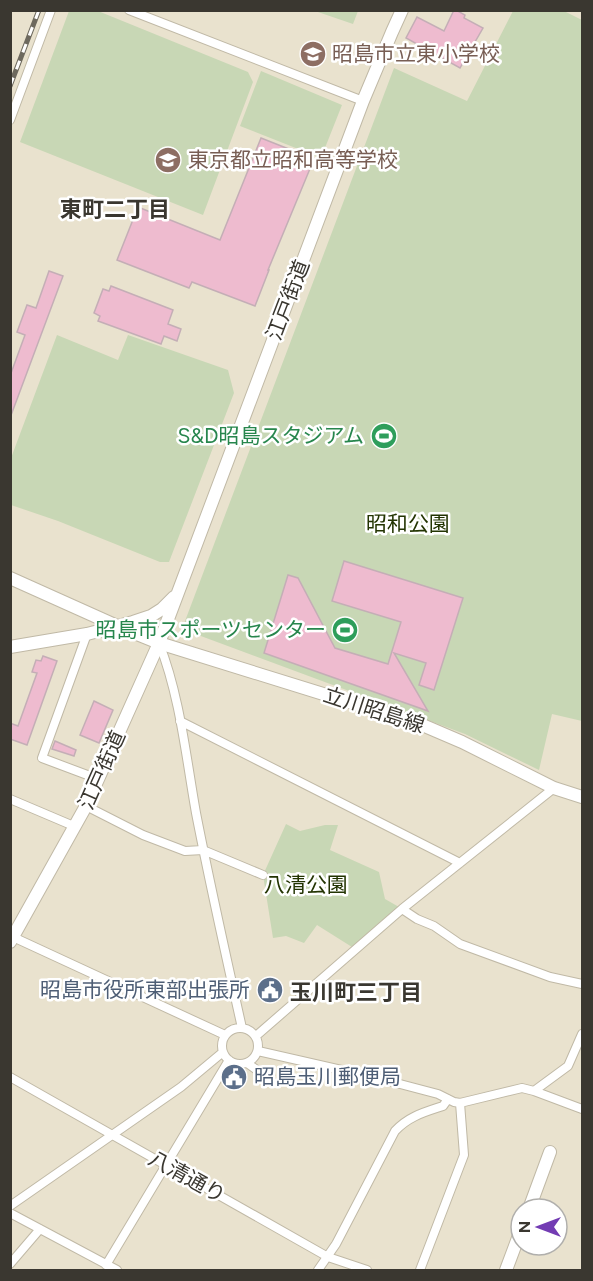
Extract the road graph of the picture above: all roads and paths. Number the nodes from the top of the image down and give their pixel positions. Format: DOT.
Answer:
graph roads {
  1 [pos="51,10"];
  2 [pos="129,10"];
  3 [pos="402,10"];
  4 [pos="363,101"];
  5 [pos="10,120"];
  6 [pos="10,578"];
  7 [pos="179,591"];
  8 [pos="117,626"];
  9 [pos="87,634"];
  10 [pos="159,643"];
  11 [pos="10,647"];
  12 [pos="180,721"];
  13 [pos="98,779"];
  14 [pos="554,788"];
  15 [pos="582,797"];
  16 [pos="10,799"];
  17 [pos="86,807"];
  18 [pos="76,827"];
  19 [pos="203,850"];
  20 [pos="460,863"];
  21 [pos="263,875"];
  22 [pos="402,909"];
  23 [pos="12,940"];
  24 [pos="582,984"];
  25 [pos="242,1028"];
  26 [pos="582,1034"];
  27 [pos="225,1035"];
  28 [pos="256,1036"];
  29 [pos="258,1051"];
  30 [pos="223,1052"];
  31 [pos="229,1060"];
  32 [pos="247,1063"];
  33 [pos="264,1076"];
  34 [pos="10,1077"];
  35 [pos="534,1091"];
  36 [pos="448,1099"];
  37 [pos="460,1102"];
  38 [pos="582,1109"];
  39 [pos="112,1135"];
  40 [pos="550,1152"];
  41 [pos="165,1165"];
  42 [pos="533,1197"];
  43 [pos="10,1206"];
  44 [pos="10,1213"];
  45 [pos="40,1229"];
  46 [pos="328,1257"];
  47 [pos="10,1264"];
  48 [pos="106,1265"];
  49 [pos="117,1270"];
  50 [pos="318,1270"];
  51 [pos="367,1270"];
  52 [pos="420,1270"];
  1 -- 5 [label="street"];
  2 -- 4 [label="street"];
  3 -- 4 [label="street, 江戸街道"];
  4 -- 7 [label="street, 江戸街道"];
  6 -- 8 [label="street, 立川昭島線"];
  7 -- 8 [label="street, 江戸街道"];
  7 -- 10 [label="street, 江戸街道"];
  8 -- 9 [label="street, 江戸街道"];
  8 -- 10 [label="street, 立川昭島線"];
  9 -- 11 [label="street, 江戸街道"];
  9 -- 13 [label="street"];
  10 -- 12 [label="street"];
  10 -- 13 [label="street, 江戸街道"];
  10 -- 14 [label="street, 立川昭島線"];
  12 -- 19 [label="street"];
  12 -- 20 [label="street"];
  13 -- 17 [label="street, 江戸街道"];
  14 -- 15 [label="street, 立川昭島線"];
  14 -- 20 [label="street"];
  16 -- 18 [label="street"];
  17 -- 18 [label="street, 江戸街道"];
  17 -- 19 [label="street"];
  18 -- 23 [label="street, 江戸街道"];
  19 -- 21 [label="street"];
  19 -- 25 [label="street"];
  20 -- 22 [label="street"];
  22 -- 24 [label="street"];
  22 -- 28 [label="street"];
  23 -- 27 [label="street"];
  25 -- 27 [label="street"];
  25 -- 28 [label="street"];
  26 -- 35 [label="street"];
  27 -- 30 [label="street"];
  28 -- 29 [label="street"];
  29 -- 32 [label="street"];
  29 -- 36 [label="street"];
  30 -- 31 [label="street"];
  30 -- 39 [label="street"];
  31 -- 32 [label="street"];
  31 -- 41 [label="street"];
  32 -- 33 [label="street"];
  34 -- 39 [label="street, 八清通り"];
  35 -- 37 [label="street"];
  35 -- 38 [label="street"];
  36 -- 37 [label="street"];
  36 -- 46 [label="street"];
  37 -- 52 [label="street"];
  39 -- 41 [label="street, 八清通り"];
  39 -- 43 [label="street"];
  40 -- 42 [label="street"];
  41 -- 46 [label="street, 八清通り"];
  41 -- 48 [label="street"];
  44 -- 45 [label="street"];
  45 -- 47 [label="street"];
  45 -- 48 [label="street"];
  46 -- 50 [label="street"];
  46 -- 51 [label="street, 八清通り"];
  48 -- 49 [label="street"];
}
